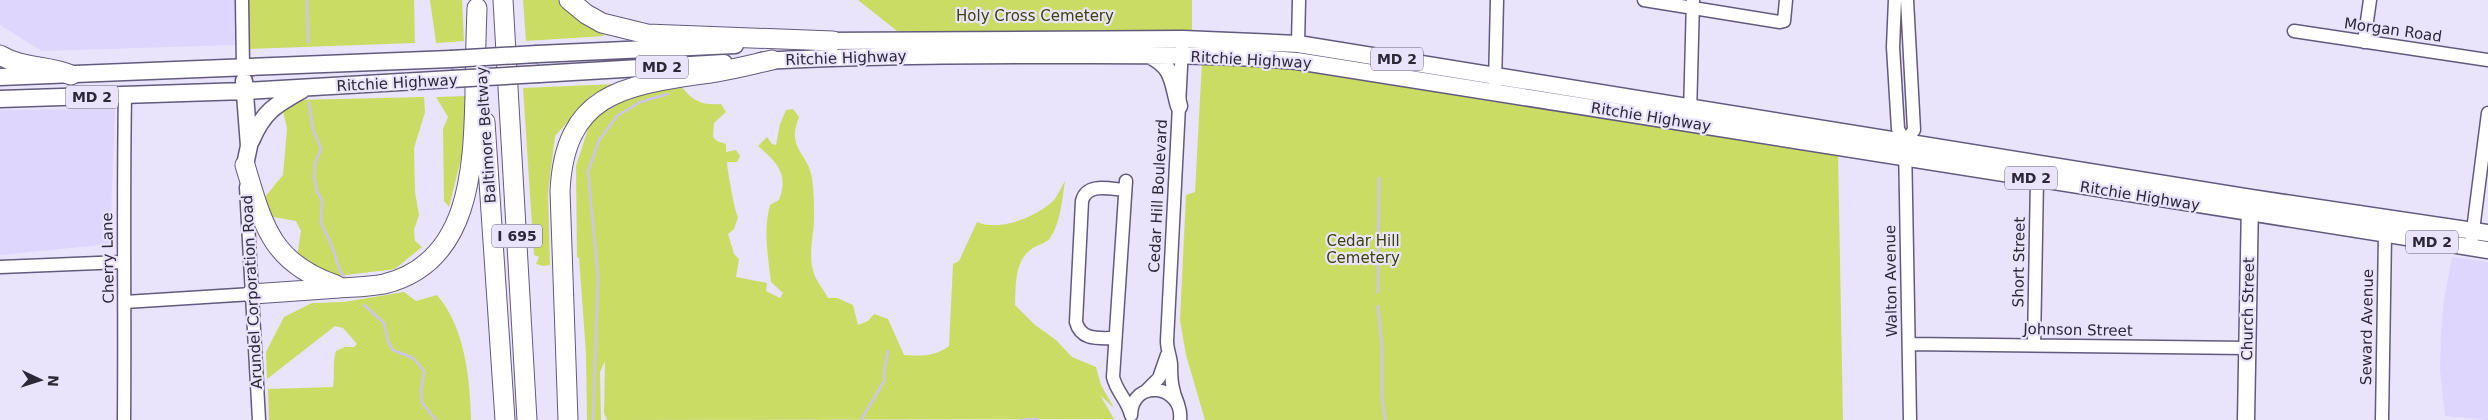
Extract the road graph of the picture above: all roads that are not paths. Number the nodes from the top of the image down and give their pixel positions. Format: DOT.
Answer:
graph roads {
  1 [pos="242,0"];
  2 [pos="503,0"];
  3 [pos="569,0"];
  4 [pos="1299,0"];
  5 [pos="1497,0"];
  6 [pos="1644,0"];
  7 [pos="1786,0"];
  8 [pos="1895,0"];
  9 [pos="1902,0"];
  10 [pos="1907,0"];
  11 [pos="2370,0"];
  12 [pos="476,4"];
  13 [pos="1693,4"];
  14 [pos="2294,32"];
  15 [pos="1182,38"];
  16 [pos="833,40"];
  17 [pos="2364,42"];
  18 [pos="1298,44"];
  19 [pos="1910,45"];
  20 [pos="1893,47"];
  21 [pos="0,55"];
  22 [pos="1149,55"];
  23 [pos="1182,56"];
  24 [pos="772,60"];
  25 [pos="2488,60"];
  26 [pos="243,68"];
  27 [pos="1496,74"];
  28 [pos="71,75"];
  29 [pos="0,77"];
  30 [pos="1911,81"];
  31 [pos="306,88"];
  32 [pos="244,91"];
  33 [pos="1495,92"];
  34 [pos="125,96"];
  35 [pos="0,99"];
  36 [pos="1179,106"];
  37 [pos="2488,112"];
  38 [pos="1690,115"];
  39 [pos="1905,142"];
  40 [pos="249,146"];
  41 [pos="1905,158"];
  42 [pos="245,165"];
  43 [pos="2036,179"];
  44 [pos="2250,206"];
  45 [pos="2480,232"];
  46 [pos="2385,234"];
  47 [pos="2471,248"];
  48 [pos="2488,250"];
  49 [pos="122,262"];
  50 [pos="0,268"];
  51 [pos="342,288"];
  52 [pos="252,294"];
  53 [pos="125,302"];
  54 [pos="522,331"];
  55 [pos="1115,338"];
  56 [pos="1909,344"];
  57 [pos="2034,345"];
  58 [pos="2247,348"];
  59 [pos="1167,354"];
  60 [pos="1114,364"];
  61 [pos="1144,392"];
  62 [pos="1180,414"];
  63 [pos="1131,419"];
  64 [pos="124,420"];
  65 [pos="259,420"];
  66 [pos="505,420"];
  67 [pos="527,420"];
  68 [pos="533,420"];
  69 [pos="568,420"];
  70 [pos="1910,420"];
  71 [pos="2246,420"];
  72 [pos="2382,420"];
  1 -- 26 [label="street"];
  2 -- 54 [label="highway, Baltimore Beltway / I 695"];
  3 -- 16 [label="highway"];
  4 -- 18 [label="street"];
  5 -- 27 [label="street"];
  6 -- 13 [label="street"];
  7 -- 13 [label="street"];
  8 -- 20 [label="street"];
  9 -- 19 [label="street"];
  10 -- 19 [label="street"];
  11 -- 17 [label="street"];
  12 -- 51 [label="highway"];
  12 -- 66 [label="highway, Baltimore Beltway / I 695"];
  13 -- 38 [label="street"];
  14 -- 17 [label="street, Morgan Road"];
  15 -- 16 [label="main road, Ritchie Highway / MD 2"];
  15 -- 18 [label="main road, Ritchie Highway / MD 2"];
  15 -- 23 [label="street, Cedar Hill Boulevard"];
  16 -- 26 [label="main road, Ritchie Highway / MD 2, bridge"];
  17 -- 25 [label="street, Morgan Road"];
  18 -- 27 [label="main road, Ritchie Highway / MD 2"];
  19 -- 30 [label="street"];
  20 -- 30 [label="street"];
  20 -- 39 [label="street"];
  21 -- 28 [label="highway"];
  22 -- 23 [label="main road, Ritchie Highway / MD 2"];
  22 -- 24 [label="main road, Ritchie Highway / MD 2"];
  22 -- 36 [label="main road"];
  23 -- 33 [label="main road, Ritchie Highway / MD 2"];
  23 -- 36 [label="street, Cedar Hill Boulevard"];
  24 -- 31 [label="main road, Ritchie Highway / MD 2, bridge"];
  24 -- 69 [label="highway"];
  26 -- 28 [label="main road, Ritchie Highway / MD 2"];
  26 -- 32 [label="main road, Arundel Corporation Road"];
  27 -- 33 [label="street"];
  27 -- 38 [label="main road, Ritchie Highway / MD 2"];
  28 -- 29 [label="main road, Ritchie Highway / MD 2"];
  30 -- 39 [label="street"];
  31 -- 32 [label="main road, Ritchie Highway / MD 2"];
  31 -- 40 [label="main road"];
  32 -- 34 [label="main road, Ritchie Highway / MD 2"];
  32 -- 40 [label="main road, Arundel Corporation Road"];
  32 -- 42 [label="main road, Arundel Corporation Road"];
  33 -- 38 [label="main road, Ritchie Highway / MD 2"];
  34 -- 35 [label="main road, Ritchie Highway / MD 2"];
  34 -- 49 [label="street, Cherry Lane"];
  36 -- 59 [label="street, Cedar Hill Boulevard"];
  37 -- 45 [label="street"];
  38 -- 39 [label="main road, Ritchie Highway / MD 2"];
  38 -- 41 [label="main road, Ritchie Highway / MD 2"];
  39 -- 41 [label="street, Walton Avenue"];
  39 -- 44 [label="main road, Ritchie Highway / MD 2"];
  40 -- 42 [label="main road, Arundel Corporation Road"];
  41 -- 43 [label="main road, Ritchie Highway / MD 2"];
  41 -- 56 [label="street, Walton Avenue"];
  42 -- 51 [label="highway"];
  42 -- 52 [label="street, Arundel Corporation Road"];
  43 -- 44 [label="main road, Ritchie Highway / MD 2"];
  43 -- 57 [label="street, Short Street"];
  44 -- 45 [label="main road, Ritchie Highway / MD 2"];
  44 -- 46 [label="main road, Ritchie Highway / MD 2"];
  44 -- 58 [label="main road, Church Street"];
  45 -- 47 [label="street"];
  46 -- 47 [label="main road, Ritchie Highway / MD 2"];
  46 -- 72 [label="street, Seward Avenue"];
  47 -- 48 [label="main road, Ritchie Highway / MD 2"];
  49 -- 50 [label="street"];
  49 -- 53 [label="street, Cherry Lane"];
  51 -- 52 [label="highway"];
  52 -- 53 [label="street"];
  52 -- 65 [label="street, Arundel Corporation Road"];
  53 -- 64 [label="street, Cherry Lane"];
  54 -- 67 [label="highway, Baltimore Beltway / I 695"];
  54 -- 68 [label="highway"];
  55 -- 55 [label="street"];
  55 -- 60 [label="street"];
  56 -- 57 [label="street, Johnson Street"];
  56 -- 70 [label="street, Walton Avenue"];
  57 -- 58 [label="street, Johnson Street"];
  58 -- 71 [label="main road, Church Street"];
  59 -- 61 [label="street, Cedar Hill Boulevard"];
  59 -- 62 [label="street, Cedar Hill Boulevard"];
  60 -- 61 [label="street"];
  60 -- 63 [label="street"];
  61 -- 62 [label="street, Cedar Hill Boulevard"];
  61 -- 63 [label="street, Cedar Hill Boulevard"];
}
